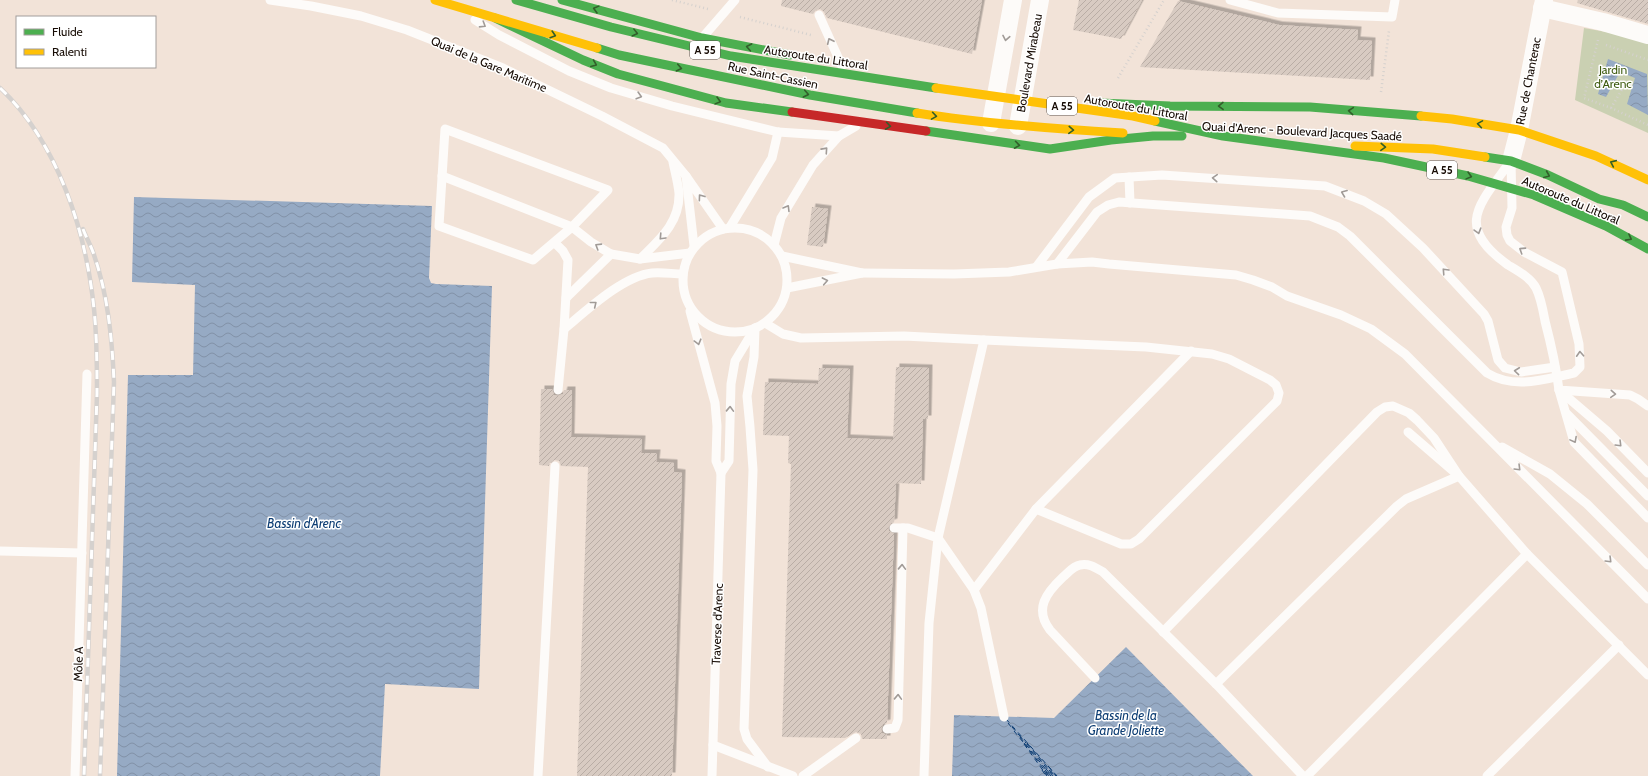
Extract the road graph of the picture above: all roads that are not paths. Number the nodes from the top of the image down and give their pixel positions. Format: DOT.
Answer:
graph roads {
  1 [pos="270,0"];
  2 [pos="435,0"];
  3 [pos="516,0"];
  4 [pos="564,0"];
  5 [pos="734,0"];
  6 [pos="1013,0"];
  7 [pos="1040,0"];
  8 [pos="1230,0"];
  9 [pos="1395,0"];
  10 [pos="450,4"];
  11 [pos="1543,4"];
  12 [pos="819,15"];
  13 [pos="495,18"];
  14 [pos="1648,35"];
  15 [pos="702,38"];
  16 [pos="842,66"];
  17 [pos="997,89"];
  18 [pos="1024,93"];
  19 [pos="887,108"];
  20 [pos="991,124"];
  21 [pos="1018,126"];
  22 [pos="1519,130"];
  23 [pos="778,132"];
  24 [pos="839,136"];
  25 [pos="1223,136"];
  26 [pos="673,161"];
  27 [pos="1511,161"];
  28 [pos="442,176"];
  29 [pos="686,176"];
  30 [pos="1129,177"];
  31 [pos="1648,180"];
  32 [pos="1130,203"];
  33 [pos="1648,216"];
  34 [pos="572,227"];
  35 [pos="727,228"];
  36 [pos="554,243"];
  37 [pos="774,244"];
  38 [pos="1648,249"];
  39 [pos="692,250"];
  40 [pos="611,254"];
  41 [pos="782,256"];
  42 [pos="640,259"];
  43 [pos="1057,264"];
  44 [pos="1037,266"];
  45 [pos="862,273"];
  46 [pos="683,274"];
  47 [pos="787,288"];
  48 [pos="566,298"];
  49 [pos="688,304"];
  50 [pos="765,323"];
  51 [pos="755,328"];
  52 [pos="564,329"];
  53 [pos="984,340"];
  54 [pos="1191,350"];
  55 [pos="1556,367"];
  56 [pos="87,374"];
  57 [pos="1557,377"];
  58 [pos="558,390"];
  59 [pos="1559,390"];
  60 [pos="1648,406"];
  61 [pos="1566,413"];
  62 [pos="716,415"];
  63 [pos="1480,430"];
  64 [pos="1408,432"];
  65 [pos="729,443"];
  66 [pos="555,466"];
  67 [pos="721,473"];
  68 [pos="1648,473"];
  69 [pos="1459,476"];
  70 [pos="1648,496"];
  71 [pos="1036,509"];
  72 [pos="1648,518"];
  73 [pos="938,538"];
  74 [pos="0,551"];
  75 [pos="82,553"];
  76 [pos="1527,554"];
  77 [pos="1648,565"];
  78 [pos="974,590"];
  79 [pos="1648,599"];
  80 [pos="1163,632"];
  81 [pos="1619,645"];
  82 [pos="1648,675"];
  83 [pos="1094,678"];
  84 [pos="1216,684"];
  85 [pos="1004,717"];
  86 [pos="887,729"];
  87 [pos="856,738"];
  88 [pos="713,746"];
  89 [pos="768,767"];
  90 [pos="75,776"];
  91 [pos="538,776"];
  92 [pos="712,776"];
  93 [pos="793,776"];
  94 [pos="803,776"];
  95 [pos="924,776"];
  96 [pos="1303,776"];
  97 [pos="1307,776"];
  98 [pos="1487,776"];
  1 -- 26 [label="lane, Quai de la Gare Maritime"];
  2 -- 10 [label="main road, Rue Saint-Cassien"];
  3 -- 25 [label="main road, Autoroute du Littoral / A 55, one-way"];
  15 -- 4 [label="main road, Rue Saint-Cassien, one-way"];
  5 -- 15 [label="lane"];
  6 -- 17 [label="street, one-way"];
  7 -- 18 [label="street, Boulevard Mirabeau"];
  8 -- 9 [label="lane"];
  10 -- 13 [label="main road, Rue Saint-Cassien"];
  10 -- 23 [label="lane, one-way"];
  11 -- 14 [label="street"];
  11 -- 22 [label="street, Rue de Chanterac"];
  16 -- 12 [label="lane, one-way"];
  13 -- 19 [label="main road, Rue Saint-Cassien, one-way"];
  13 -- 25 [label="main road, one-way"];
  16 -- 15 [label="main road, Rue Saint-Cassien, one-way"];
  16 -- 17 [label="main road, Rue Saint-Cassien"];
  17 -- 18 [label="main road, Rue Saint-Cassien"];
  17 -- 20 [label="street"];
  18 -- 21 [label="street, Boulevard Mirabeau"];
  22 -- 18 [label="main road, Quai d'Arenc - Boulevard Jacques Saadé, one-way"];
  19 -- 20 [label="main road, Rue Saint-Cassien, one-way"];
  19 -- 24 [label="lane"];
  20 -- 21 [label="main road, Rue Saint-Cassien"];
  21 -- 27 [label="main road, Quai d'Arenc - Boulevard Jacques Saadé, one-way"];
  22 -- 27 [label="street, Rue de Chanterac"];
  31 -- 22 [label="main road, Quai d'Arenc - Boulevard Jacques Saadé, one-way"];
  23 -- 24 [label="lane"];
  23 -- 35 [label="lane"];
  37 -- 24 [label="lane, one-way"];
  25 -- 38 [label="main road, Autoroute du Littoral / A 55, one-way"];
  26 -- 29 [label="lane, Quai de la Gare Maritime"];
  26 -- 42 [label="lane, one-way"];
  27 -- 33 [label="main road, Quai d'Arenc - Boulevard Jacques Saadé, one-way"];
  27 -- 55 [label="lane, one-way"];
  57 -- 27 [label="lane, one-way"];
  28 -- 34 [label="lane"];
  28 -- 34 [label="lane"];
  28 -- 36 [label="lane"];
  35 -- 29 [label="lane, Quai de la Gare Maritime, one-way"];
  29 -- 39 [label="lane"];
  30 -- 32 [label="lane"];
  30 -- 44 [label="lane"];
  55 -- 30 [label="lane, one-way"];
  32 -- 43 [label="lane"];
  32 -- 57 [label="lane"];
  34 -- 36 [label="lane"];
  40 -- 34 [label="lane, one-way"];
  35 -- 37 [label="lane"];
  35 -- 39 [label="lane"];
  36 -- 48 [label="lane"];
  37 -- 41 [label="lane"];
  39 -- 42 [label="lane"];
  39 -- 46 [label="lane"];
  40 -- 42 [label="lane"];
  40 -- 48 [label="lane"];
  41 -- 45 [label="lane"];
  41 -- 47 [label="lane"];
  43 -- 44 [label="lane"];
  43 -- 63 [label="lane"];
  44 -- 45 [label="lane"];
  47 -- 45 [label="lane, one-way"];
  46 -- 49 [label="lane"];
  52 -- 46 [label="lane, one-way"];
  47 -- 50 [label="lane"];
  48 -- 52 [label="lane"];
  49 -- 51 [label="lane"];
  49 -- 62 [label="lane, Traverse d'Arenc, one-way"];
  50 -- 51 [label="lane"];
  50 -- 53 [label="lane"];
  65 -- 51 [label="lane, Traverse d'Arenc, one-way"];
  51 -- 89 [label="lane"];
  52 -- 58 [label="lane"];
  53 -- 54 [label="lane"];
  53 -- 73 [label="lane"];
  54 -- 71 [label="lane"];
  54 -- 71 [label="lane"];
  55 -- 57 [label="lane"];
  56 -- 75 [label="lane, Môle A"];
  57 -- 59 [label="lane"];
  59 -- 60 [label="lane, one-way"];
  59 -- 61 [label="lane"];
  59 -- 68 [label="lane, one-way"];
  61 -- 70 [label="lane"];
  61 -- 72 [label="lane, one-way"];
  62 -- 65 [label="lane"];
  62 -- 67 [label="lane, Traverse d'Arenc"];
  63 -- 77 [label="lane"];
  63 -- 79 [label="lane, one-way"];
  64 -- 69 [label="lane"];
  65 -- 67 [label="lane, Traverse d'Arenc"];
  66 -- 91 [label="lane"];
  67 -- 88 [label="lane, Traverse d'Arenc"];
  69 -- 76 [label="lane"];
  69 -- 80 [label="lane"];
  69 -- 84 [label="lane"];
  71 -- 78 [label="lane"];
  73 -- 78 [label="lane"];
  86 -- 73 [label="lane, one-way"];
  73 -- 95 [label="lane"];
  74 -- 75 [label="lane"];
  75 -- 90 [label="lane, Môle A"];
  76 -- 81 [label="lane"];
  76 -- 97 [label="lane"];
  78 -- 85 [label="lane"];
  80 -- 83 [label="lane"];
  80 -- 84 [label="lane"];
  81 -- 82 [label="lane"];
  81 -- 98 [label="lane"];
  84 -- 96 [label="lane"];
  87 -- 94 [label="lane"];
  88 -- 89 [label="lane"];
  88 -- 92 [label="lane, Traverse d'Arenc"];
  89 -- 93 [label="lane"];
}
